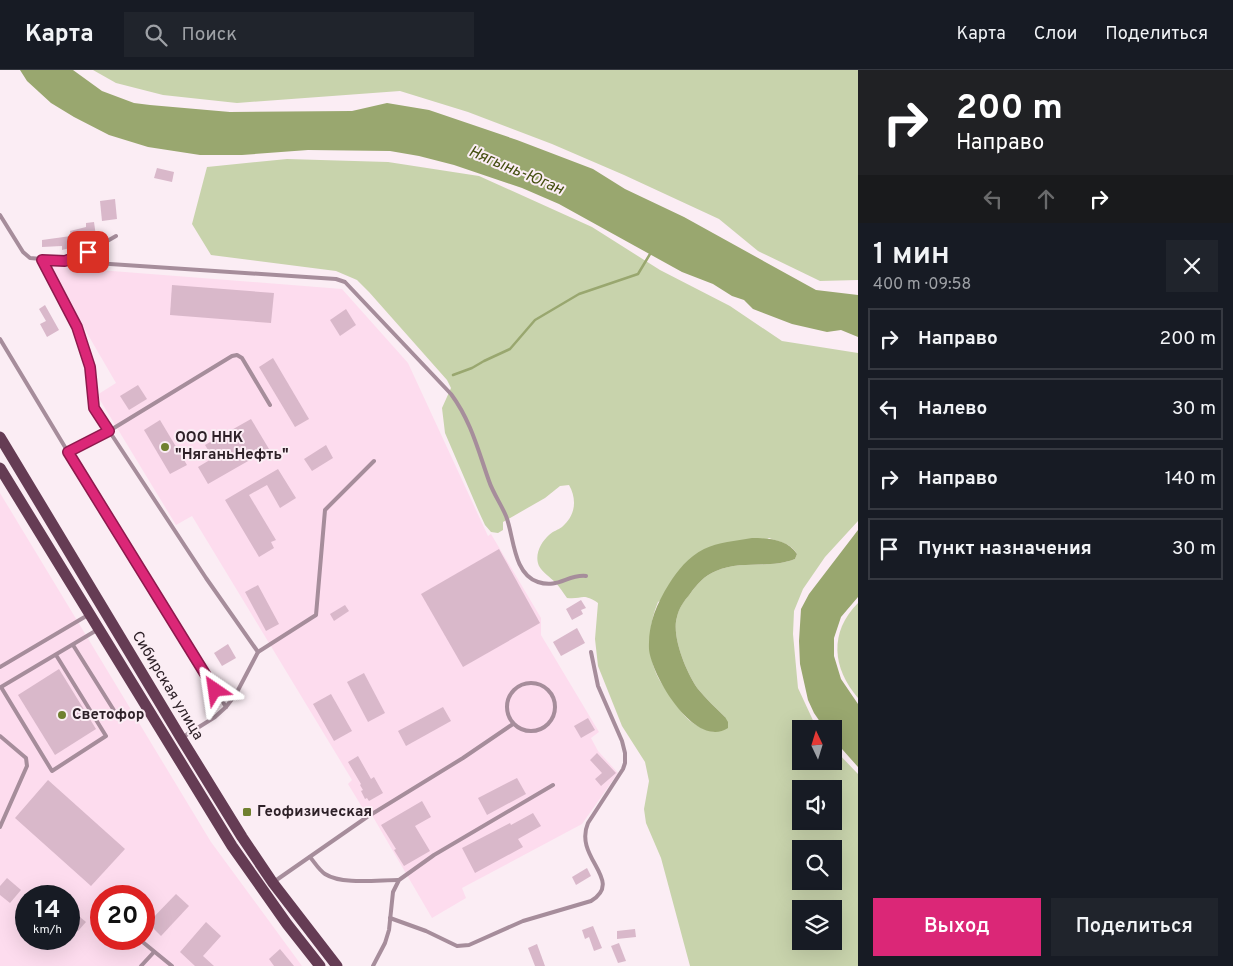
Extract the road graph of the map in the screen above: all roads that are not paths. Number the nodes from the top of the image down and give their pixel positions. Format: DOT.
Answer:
graph roads {
  1 [pos="0,215"];
  2 [pos="116,236"];
  3 [pos="42,260"];
  4 [pos="65,261"];
  5 [pos="0,339"];
  6 [pos="270,405"];
  7 [pos="109,431"];
  8 [pos="0,438"];
  9 [pos="68,452"];
  10 [pos="374,461"];
  11 [pos="0,468"];
  12 [pos="586,576"];
  13 [pos="90,614"];
  14 [pos="99,629"];
  15 [pos="73,645"];
  16 [pos="258,652"];
  17 [pos="591,652"];
  18 [pos="56,655"];
  19 [pos="0,667"];
  20 [pos="226,707"];
  21 [pos="115,712"];
  22 [pos="514,724"];
  23 [pos="0,736"];
  24 [pos="181,738"];
  25 [pos="552,785"];
  26 [pos="0,828"];
  27 [pos="310,857"];
  28 [pos="399,880"];
  29 [pos="273,883"];
  30 [pos="390,918"];
  31 [pos="152,950"];
  32 [pos="154,952"];
  33 [pos="141,966"];
  34 [pos="172,966"];
  35 [pos="320,966"];
  36 [pos="337,966"];
  37 [pos="373,966"];
  1 -- 3 [label="lane"];
  2 -- 4 [label="lane"];
  3 -- 4 [label="lane"];
  3 -- 7 [label="lane"];
  4 -- 12 [label="lane"];
  5 -- 9 [label="lane"];
  6 -- 7 [label="lane"];
  7 -- 9 [label="lane"];
  7 -- 16 [label="lane"];
  8 -- 24 [label="main road, Сибирская улица"];
  9 -- 20 [label="lane"];
  10 -- 16 [label="lane"];
  11 -- 13 [label="main road, Сибирская улица"];
  13 -- 14 [label="main road, Сибирская улица"];
  13 -- 19 [label="lane"];
  14 -- 15 [label="lane"];
  14 -- 35 [label="main road, Сибирская улица"];
  15 -- 18 [label="lane"];
  15 -- 21 [label="lane"];
  16 -- 20 [label="lane"];
  17 -- 30 [label="lane"];
  18 -- 18 [label="lane"];
  20 -- 24 [label="lane"];
  22 -- 22 [label="lane"];
  22 -- 27 [label="lane"];
  23 -- 26 [label="lane"];
  24 -- 29 [label="main road, Сибирская улица"];
  25 -- 28 [label="lane"];
  27 -- 28 [label="lane"];
  27 -- 29 [label="lane"];
  28 -- 30 [label="lane"];
  29 -- 36 [label="main road, Сибирская улица"];
  30 -- 37 [label="lane"];
  31 -- 32 [label="lane"];
  32 -- 33 [label="lane"];
  32 -- 34 [label="lane"];
}
